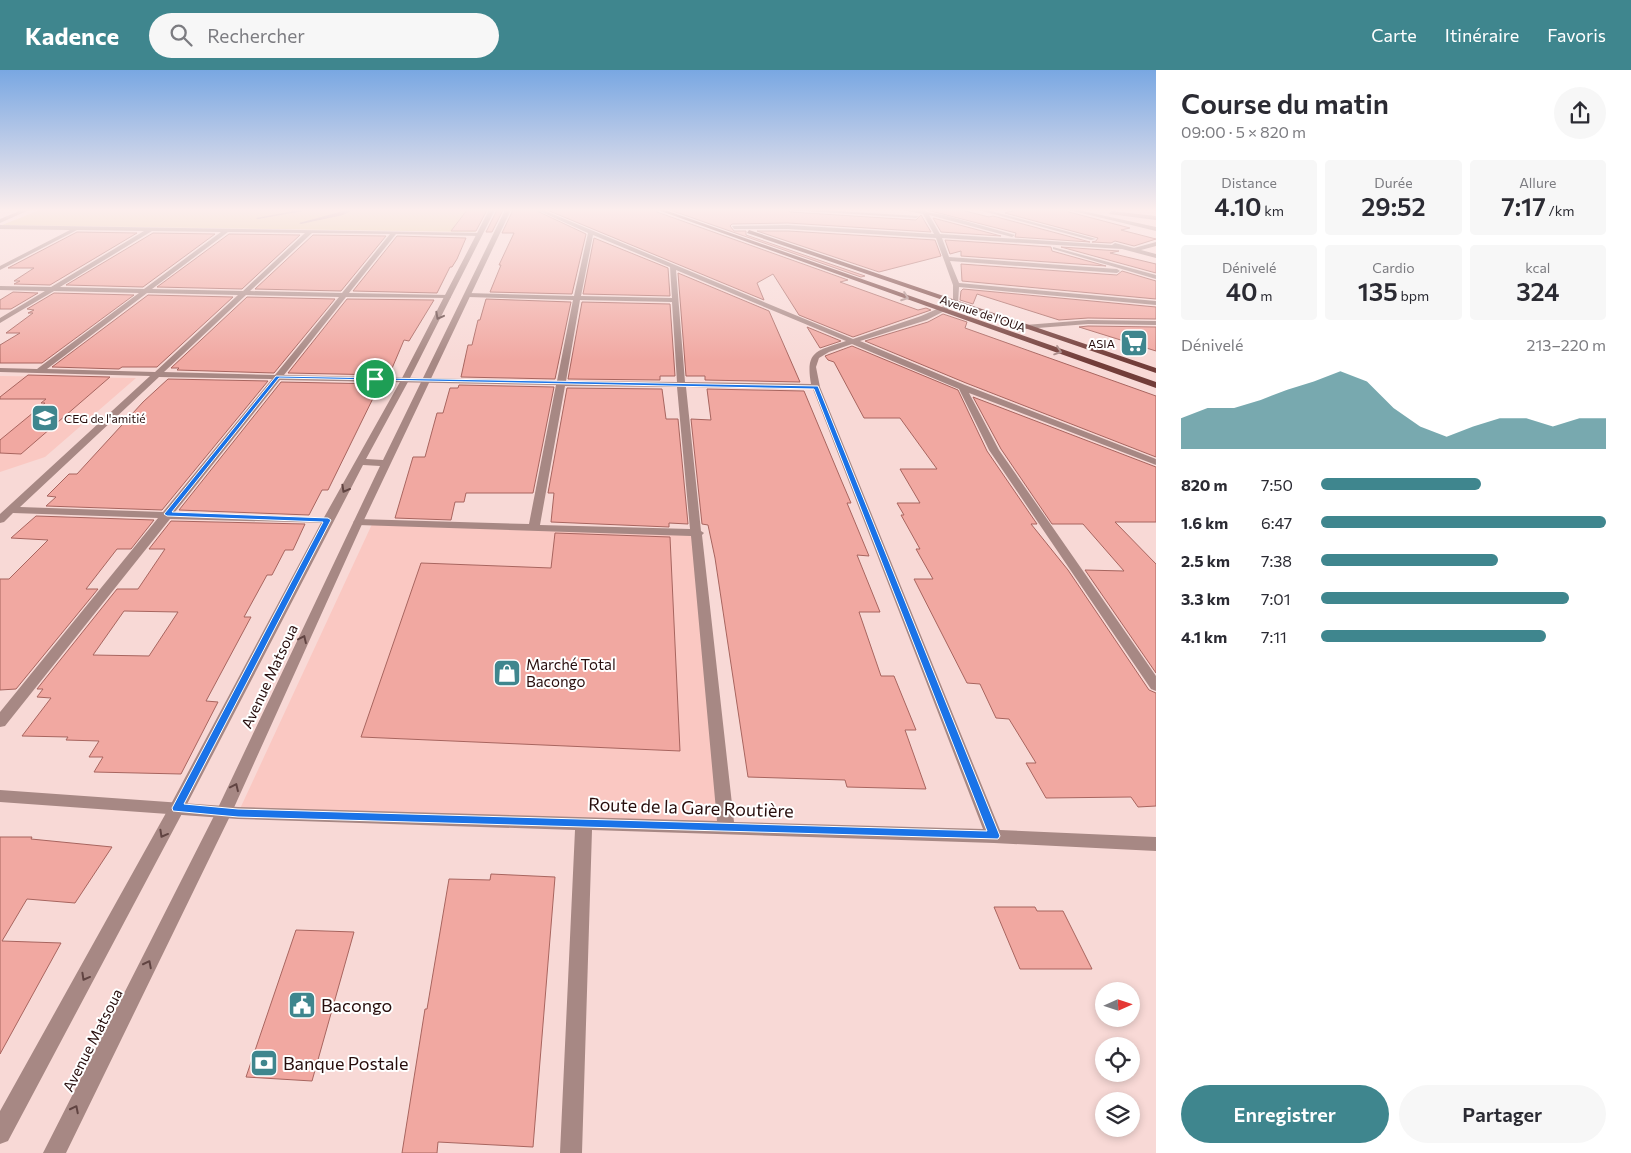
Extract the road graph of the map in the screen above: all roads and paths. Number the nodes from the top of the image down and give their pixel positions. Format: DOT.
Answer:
graph roads {
  1 [pos="14,261"];
  2 [pos="100,261"];
  3 [pos="186,261"];
  4 [pos="279,261"];
  5 [pos="371,261"];
  6 [pos="466,261"];
  7 [pos="484,261"];
  8 [pos="585,261"];
  9 [pos="660,261"];
  10 [pos="803,261"];
  11 [pos="832,261"];
  12 [pos="946,261"];
  13 [pos="967,261"];
  14 [pos="1099,261"];
  15 [pos="673,266"];
  16 [pos="0,268"];
  17 [pos="1142,273"];
  18 [pos="1156,275"];
  19 [pos="956,285"];
  20 [pos="0,288"];
  21 [pos="52,290"];
  22 [pos="147,291"];
  23 [pos="245,292"];
  24 [pos="344,294"];
  25 [pos="468,295"];
  26 [pos="448,297"];
  27 [pos="577,297"];
  28 [pos="676,300"];
  29 [pos="1156,302"];
  30 [pos="956,303"];
  31 [pos="942,310"];
  32 [pos="0,321"];
  33 [pos="1156,323"];
  34 [pos="1025,327"];
  35 [pos="852,340"];
  36 [pos="0,370"];
  37 [pos="38,371"];
  38 [pos="1156,371"];
  39 [pos="157,374"];
  40 [pos="278,377"];
  41 [pos="405,380"];
  42 [pos="427,381"];
  43 [pos="561,382"];
  44 [pos="681,384"];
  45 [pos="1156,385"];
  46 [pos="816,387"];
  47 [pos="962,388"];
  48 [pos="360,462"];
  49 [pos="1156,462"];
  50 [pos="387,463"];
  51 [pos="12,510"];
  52 [pos="167,514"];
  53 [pos="0,520"];
  54 [pos="328,520"];
  55 [pos="358,522"];
  56 [pos="534,528"];
  57 [pos="698,533"];
  58 [pos="1156,686"];
  59 [pos="0,722"];
  60 [pos="0,796"];
  61 [pos="177,808"];
  62 [pos="224,812"];
  63 [pos="584,823"];
  64 [pos="726,828"];
  65 [pos="994,836"];
  66 [pos="1156,844"];
  67 [pos="0,1133"];
  68 [pos="54,1153"];
  69 [pos="571,1153"];
  1 -- 16 [label="street"];
  2 -- 21 [label="street"];
  3 -- 22 [label="street"];
  4 -- 23 [label="street"];
  5 -- 24 [label="street"];
  6 -- 26 [label="street, Avenue Matsoua"];
  7 -- 25 [label="street, Avenue Matsoua"];
  8 -- 27 [label="street"];
  9 -- 15 [label="street"];
  10 -- 31 [label="main road, Avenue de l'OUA, one-way"];
  11 -- 30 [label="main road, Avenue de l'OUA"];
  12 -- 19 [label="street"];
  13 -- 17 [label="street"];
  14 -- 17 [label="street"];
  15 -- 28 [label="street"];
  15 -- 35 [label="street"];
  17 -- 18 [label="street"];
  19 -- 29 [label="street"];
  19 -- 30 [label="street"];
  20 -- 21 [label="street"];
  21 -- 22 [label="street"];
  21 -- 32 [label="street"];
  22 -- 23 [label="street"];
  22 -- 37 [label="street"];
  23 -- 24 [label="street"];
  23 -- 39 [label="street"];
  24 -- 26 [label="street"];
  24 -- 40 [label="street"];
  25 -- 27 [label="street"];
  25 -- 42 [label="street, Avenue Matsoua"];
  26 -- 41 [label="street, Avenue Matsoua, one-way"];
  27 -- 28 [label="street"];
  27 -- 43 [label="street"];
  28 -- 44 [label="street"];
  30 -- 31 [label="street"];
  30 -- 34 [label="main road, Avenue de l'OUA"];
  31 -- 35 [label="street"];
  31 -- 45 [label="main road, Avenue de l'OUA, one-way"];
  33 -- 34 [label="street"];
  34 -- 38 [label="main road, Avenue de l'OUA"];
  35 -- 46 [label="street"];
  35 -- 47 [label="street"];
  36 -- 37 [label="street"];
  37 -- 39 [label="street"];
  39 -- 40 [label="street"];
  39 -- 51 [label="street"];
  40 -- 41 [label="street"];
  40 -- 52 [label="street"];
  41 -- 42 [label="street"];
  41 -- 48 [label="street, Avenue Matsoua"];
  42 -- 43 [label="street"];
  42 -- 50 [label="street, Avenue Matsoua"];
  43 -- 44 [label="street"];
  43 -- 56 [label="street"];
  44 -- 46 [label="street"];
  44 -- 57 [label="street"];
  46 -- 65 [label="street"];
  47 -- 49 [label="street"];
  47 -- 58 [label="street"];
  48 -- 50 [label="street"];
  48 -- 54 [label="street, Avenue Matsoua, one-way"];
  50 -- 55 [label="street, Avenue Matsoua"];
  51 -- 52 [label="street"];
  51 -- 53 [label="street"];
  52 -- 54 [label="street"];
  52 -- 59 [label="street"];
  54 -- 61 [label="street, Avenue Matsoua"];
  55 -- 56 [label="street"];
  62 -- 55 [label="street, Avenue Matsoua, one-way"];
  56 -- 57 [label="street"];
  57 -- 64 [label="street"];
  60 -- 61 [label="street"];
  61 -- 62 [label="street, Route de la Gare Routière"];
  61 -- 67 [label="street, Avenue Matsoua, one-way"];
  62 -- 63 [label="street, Route de la Gare Routière"];
  68 -- 62 [label="street, Avenue Matsoua, one-way"];
  63 -- 64 [label="street, Route de la Gare Routière"];
  63 -- 69 [label="street"];
  64 -- 65 [label="street, Route de la Gare Routière"];
  65 -- 66 [label="street, Route de la Gare Routière"];
}
